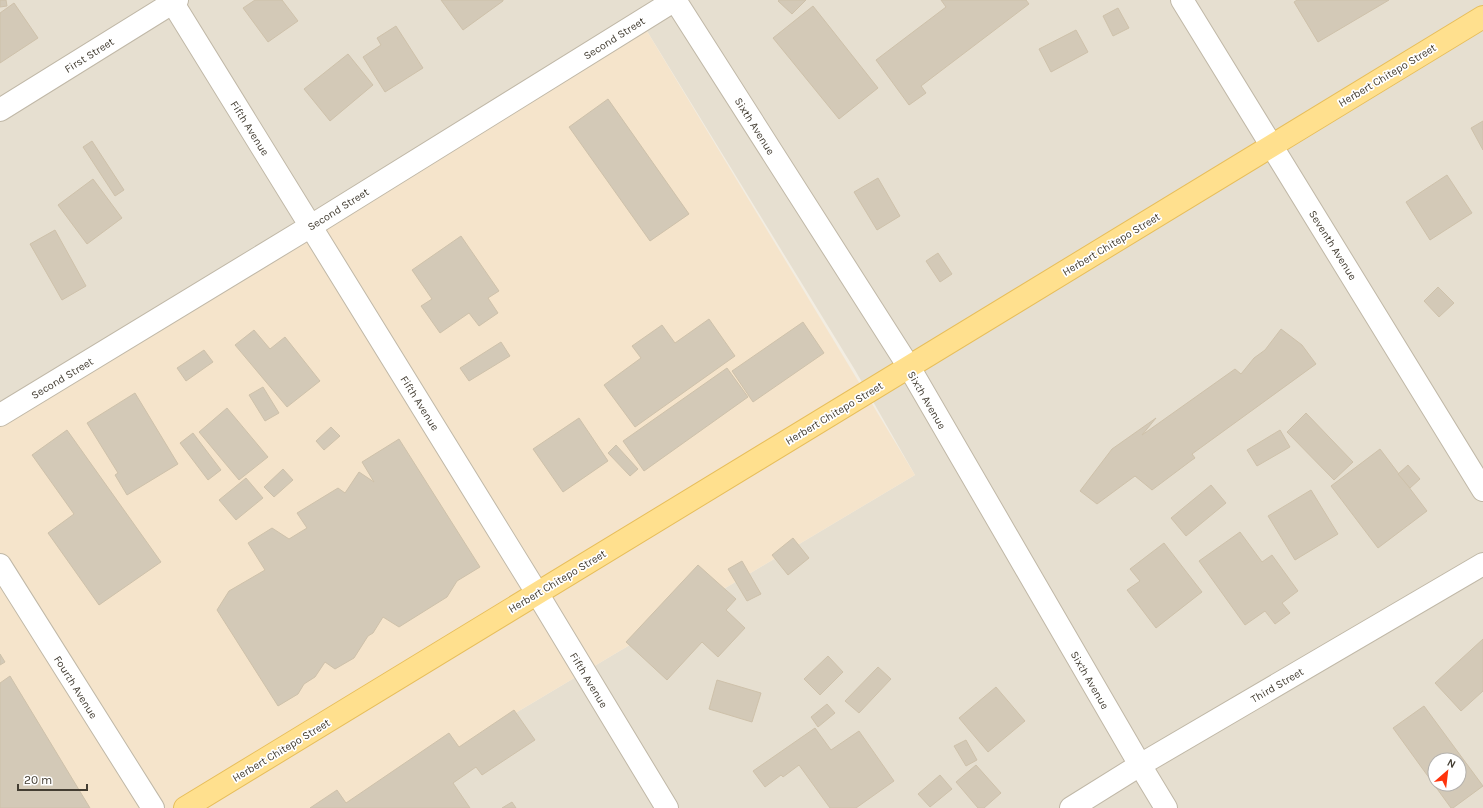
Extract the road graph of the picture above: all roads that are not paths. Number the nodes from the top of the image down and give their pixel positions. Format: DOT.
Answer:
graph roads {
  1 [pos="675,0"];
  2 [pos="1182,0"];
  3 [pos="174,1"];
  4 [pos="1483,17"];
  5 [pos="0,110"];
  6 [pos="1272,146"];
  7 [pos="311,226"];
  8 [pos="909,368"];
  9 [pos="0,416"];
  10 [pos="1483,490"];
  11 [pos="1483,564"];
  12 [pos="0,565"];
  13 [pos="537,593"];
  14 [pos="1140,765"];
  15 [pos="153,808"];
  16 [pos="185,808"];
  17 [pos="667,808"];
  18 [pos="1071,808"];
  19 [pos="1166,808"];
  1 -- 7 [label="street, Second Street"];
  1 -- 8 [label="street, Sixth Avenue"];
  2 -- 6 [label="street, Seventh Avenue"];
  3 -- 5 [label="street, First Street"];
  3 -- 7 [label="street, Fifth Avenue"];
  4 -- 6 [label="main road, Herbert Chitepo Street"];
  6 -- 8 [label="main road, Herbert Chitepo Street"];
  6 -- 10 [label="street, Seventh Avenue"];
  7 -- 9 [label="street, Second Street"];
  7 -- 13 [label="street, Fifth Avenue"];
  8 -- 13 [label="main road, Herbert Chitepo Street"];
  8 -- 14 [label="street, Sixth Avenue"];
  11 -- 14 [label="street, Third Street"];
  12 -- 15 [label="street, Fourth Avenue"];
  13 -- 16 [label="main road, Herbert Chitepo Street"];
  13 -- 17 [label="street, Fifth Avenue"];
  14 -- 18 [label="street, Third Street"];
  14 -- 19 [label="street, Sixth Avenue"];
}
